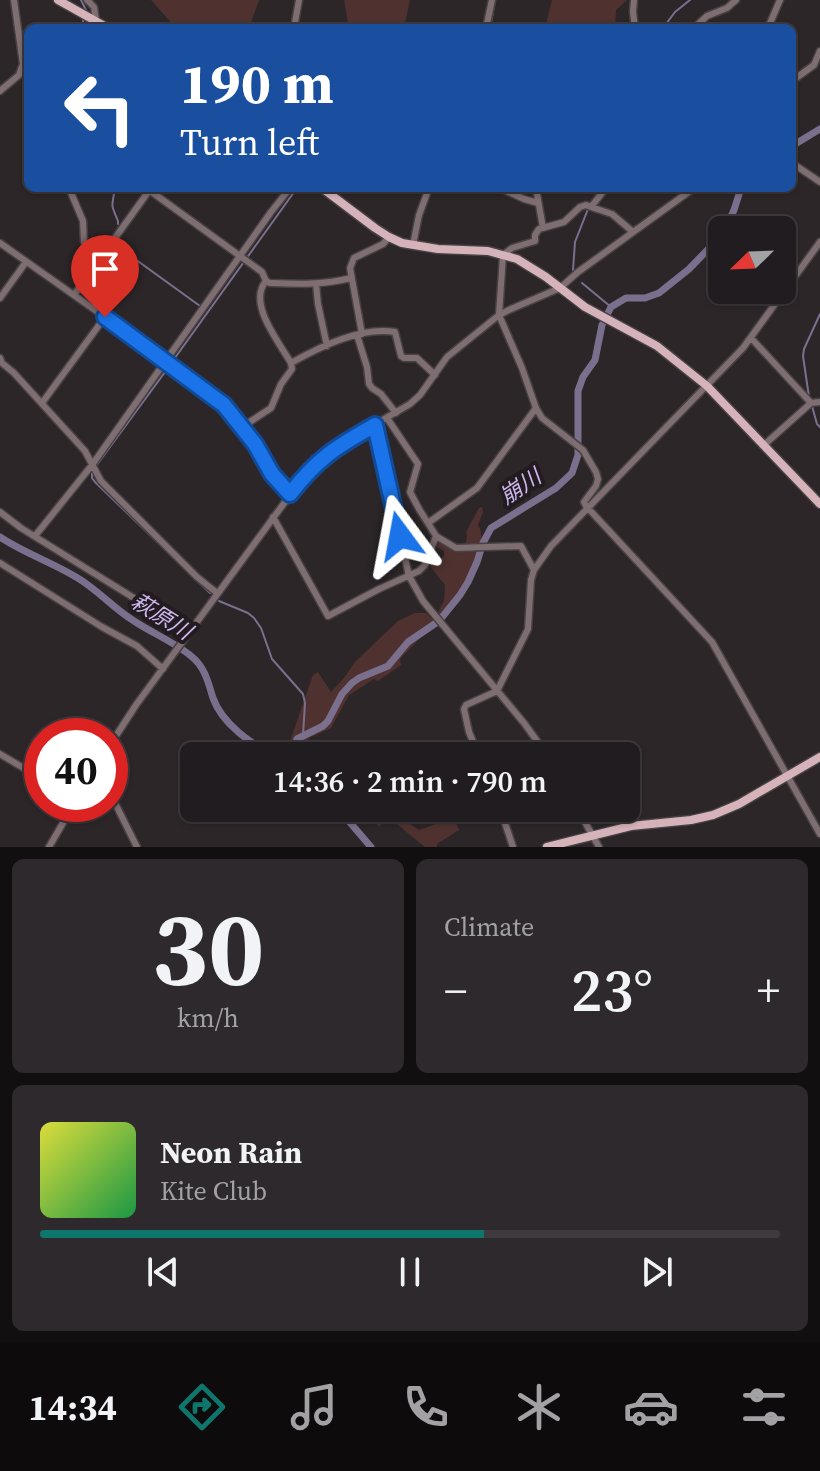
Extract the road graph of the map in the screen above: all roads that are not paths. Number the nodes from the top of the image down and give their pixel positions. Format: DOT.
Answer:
graph roads {
  1 [pos="14,0"];
  2 [pos="58,0"];
  3 [pos="87,0"];
  4 [pos="299,0"];
  5 [pos="492,0"];
  6 [pos="634,0"];
  7 [pos="736,0"];
  8 [pos="780,0"];
  9 [pos="96,21"];
  10 [pos="101,24"];
  11 [pos="295,24"];
  12 [pos="487,24"];
  13 [pos="634,24"];
  14 [pos="698,24"];
  15 [pos="770,24"];
  16 [pos="820,51"];
  17 [pos="21,69"];
  18 [pos="24,73"];
  19 [pos="796,78"];
  20 [pos="0,91"];
  21 [pos="796,166"];
  22 [pos="820,182"];
  23 [pos="71,192"];
  24 [pos="148,192"];
  25 [pos="154,192"];
  26 [pos="287,192"];
  27 [pos="327,192"];
  28 [pos="427,192"];
  29 [pos="509,192"];
  30 [pos="537,192"];
  31 [pos="603,192"];
  32 [pos="688,192"];
  33 [pos="538,203"];
  34 [pos="591,207"];
  35 [pos="543,228"];
  36 [pos="633,232"];
  37 [pos="389,237"];
  38 [pos="820,242"];
  39 [pos="0,243"];
  40 [pos="413,245"];
  41 [pos="103,254"];
  42 [pos="503,255"];
  43 [pos="244,258"];
  44 [pos="26,262"];
  45 [pos="351,278"];
  46 [pos="266,281"];
  47 [pos="316,284"];
  48 [pos="560,288"];
  49 [pos="74,295"];
  50 [pos="0,298"];
  51 [pos="499,315"];
  52 [pos="105,317"];
  53 [pos="359,334"];
  54 [pos="751,338"];
  55 [pos="327,346"];
  56 [pos="0,358"];
  57 [pos="291,363"];
  58 [pos="169,364"];
  59 [pos="435,375"];
  60 [pos="707,386"];
  61 [pos="820,402"];
  62 [pos="42,403"];
  63 [pos="811,403"];
  64 [pos="536,408"];
  65 [pos="396,413"];
  66 [pos="387,418"];
  67 [pos="375,425"];
  68 [pos="242,427"];
  69 [pos="764,445"];
  70 [pos="94,468"];
  71 [pos="290,494"];
  72 [pos="820,504"];
  73 [pos="588,508"];
  74 [pos="0,512"];
  75 [pos="273,517"];
  76 [pos="428,523"];
  77 [pos="35,536"];
  78 [pos="436,536"];
  79 [pos="0,563"];
  80 [pos="534,570"];
  81 [pos="409,576"];
  82 [pos="217,593"];
  83 [pos="192,627"];
  84 [pos="165,667"];
  85 [pos="497,691"];
  86 [pos="128,718"];
  87 [pos="473,742"];
  88 [pos="538,742"];
  89 [pos="0,754"];
  90 [pos="820,757"];
  91 [pos="24,768"];
  92 [pos="787,776"];
  93 [pos="64,822"];
  94 [pos="124,822"];
  95 [pos="505,822"];
  96 [pos="585,822"];
  97 [pos="820,834"];
  98 [pos="593,835"];
  99 [pos="49,847"];
  100 [pos="137,847"];
  101 [pos="513,847"];
  102 [pos="547,847"];
  103 [pos="599,847"];
  1 -- 17 [label="street"];
  2 -- 9 [label="main road"];
  3 -- 9 [label="street"];
  4 -- 11 [label="street"];
  5 -- 12 [label="street"];
  6 -- 13 [label="street"];
  7 -- 14 [label="street"];
  8 -- 15 [label="street"];
  9 -- 10 [label="main road"];
  16 -- 19 [label="street"];
  17 -- 18 [label="street"];
  17 -- 20 [label="street"];
  21 -- 22 [label="street"];
  23 -- 41 [label="street"];
  24 -- 41 [label="street"];
  25 -- 43 [label="street"];
  26 -- 43 [label="street"];
  27 -- 37 [label="main road"];
  28 -- 40 [label="street"];
  29 -- 33 [label="street"];
  30 -- 33 [label="street"];
  31 -- 34 [label="street"];
  32 -- 36 [label="street"];
  33 -- 35 [label="street"];
  34 -- 35 [label="street"];
  34 -- 36 [label="street"];
  35 -- 42 [label="street"];
  36 -- 48 [label="street"];
  37 -- 40 [label="main road"];
  37 -- 45 [label="street"];
  38 -- 54 [label="street"];
  39 -- 44 [label="street"];
  40 -- 42 [label="main road"];
  41 -- 49 [label="street"];
  42 -- 48 [label="main road"];
  42 -- 51 [label="street"];
  43 -- 46 [label="street"];
  43 -- 58 [label="street"];
  44 -- 49 [label="street"];
  44 -- 50 [label="street"];
  45 -- 47 [label="street"];
  45 -- 53 [label="street"];
  46 -- 47 [label="street"];
  46 -- 57 [label="street"];
  47 -- 55 [label="street"];
  48 -- 51 [label="street"];
  48 -- 60 [label="main road"];
  49 -- 52 [label="street"];
  51 -- 59 [label="street"];
  51 -- 64 [label="street"];
  52 -- 58 [label="street"];
  52 -- 62 [label="street"];
  53 -- 55 [label="street"];
  53 -- 59 [label="street"];
  53 -- 65 [label="street"];
  54 -- 60 [label="street"];
  54 -- 63 [label="street"];
  55 -- 57 [label="street"];
  56 -- 62 [label="street"];
  57 -- 68 [label="street"];
  58 -- 68 [label="street"];
  58 -- 70 [label="street"];
  59 -- 65 [label="street"];
  60 -- 69 [label="main road"];
  60 -- 73 [label="street"];
  61 -- 63 [label="street"];
  62 -- 70 [label="street"];
  63 -- 69 [label="street"];
  64 -- 73 [label="street"];
  64 -- 76 [label="street"];
  65 -- 66 [label="street"];
  66 -- 67 [label="street"];
  66 -- 76 [label="street"];
  67 -- 71 [label="street"];
  67 -- 81 [label="street"];
  68 -- 71 [label="street"];
  69 -- 72 [label="main road"];
  70 -- 77 [label="street"];
  70 -- 82 [label="street"];
  71 -- 75 [label="street"];
  73 -- 80 [label="street"];
  73 -- 92 [label="street"];
  74 -- 77 [label="street"];
  75 -- 81 [label="street"];
  75 -- 82 [label="street"];
  76 -- 78 [label="street"];
  77 -- 83 [label="street"];
  78 -- 80 [label="street"];
  78 -- 81 [label="street"];
  79 -- 84 [label="street"];
  80 -- 85 [label="street"];
  81 -- 85 [label="street"];
  82 -- 83 [label="street"];
  83 -- 84 [label="street"];
  84 -- 86 [label="street"];
  85 -- 87 [label="street"];
  85 -- 88 [label="street"];
  89 -- 91 [label="street"];
  90 -- 92 [label="main road"];
  92 -- 97 [label="street"];
  92 -- 98 [label="main road"];
  93 -- 99 [label="street"];
  94 -- 100 [label="street"];
  95 -- 101 [label="street"];
  96 -- 98 [label="street"];
  98 -- 102 [label="main road"];
  98 -- 103 [label="street"];
}
